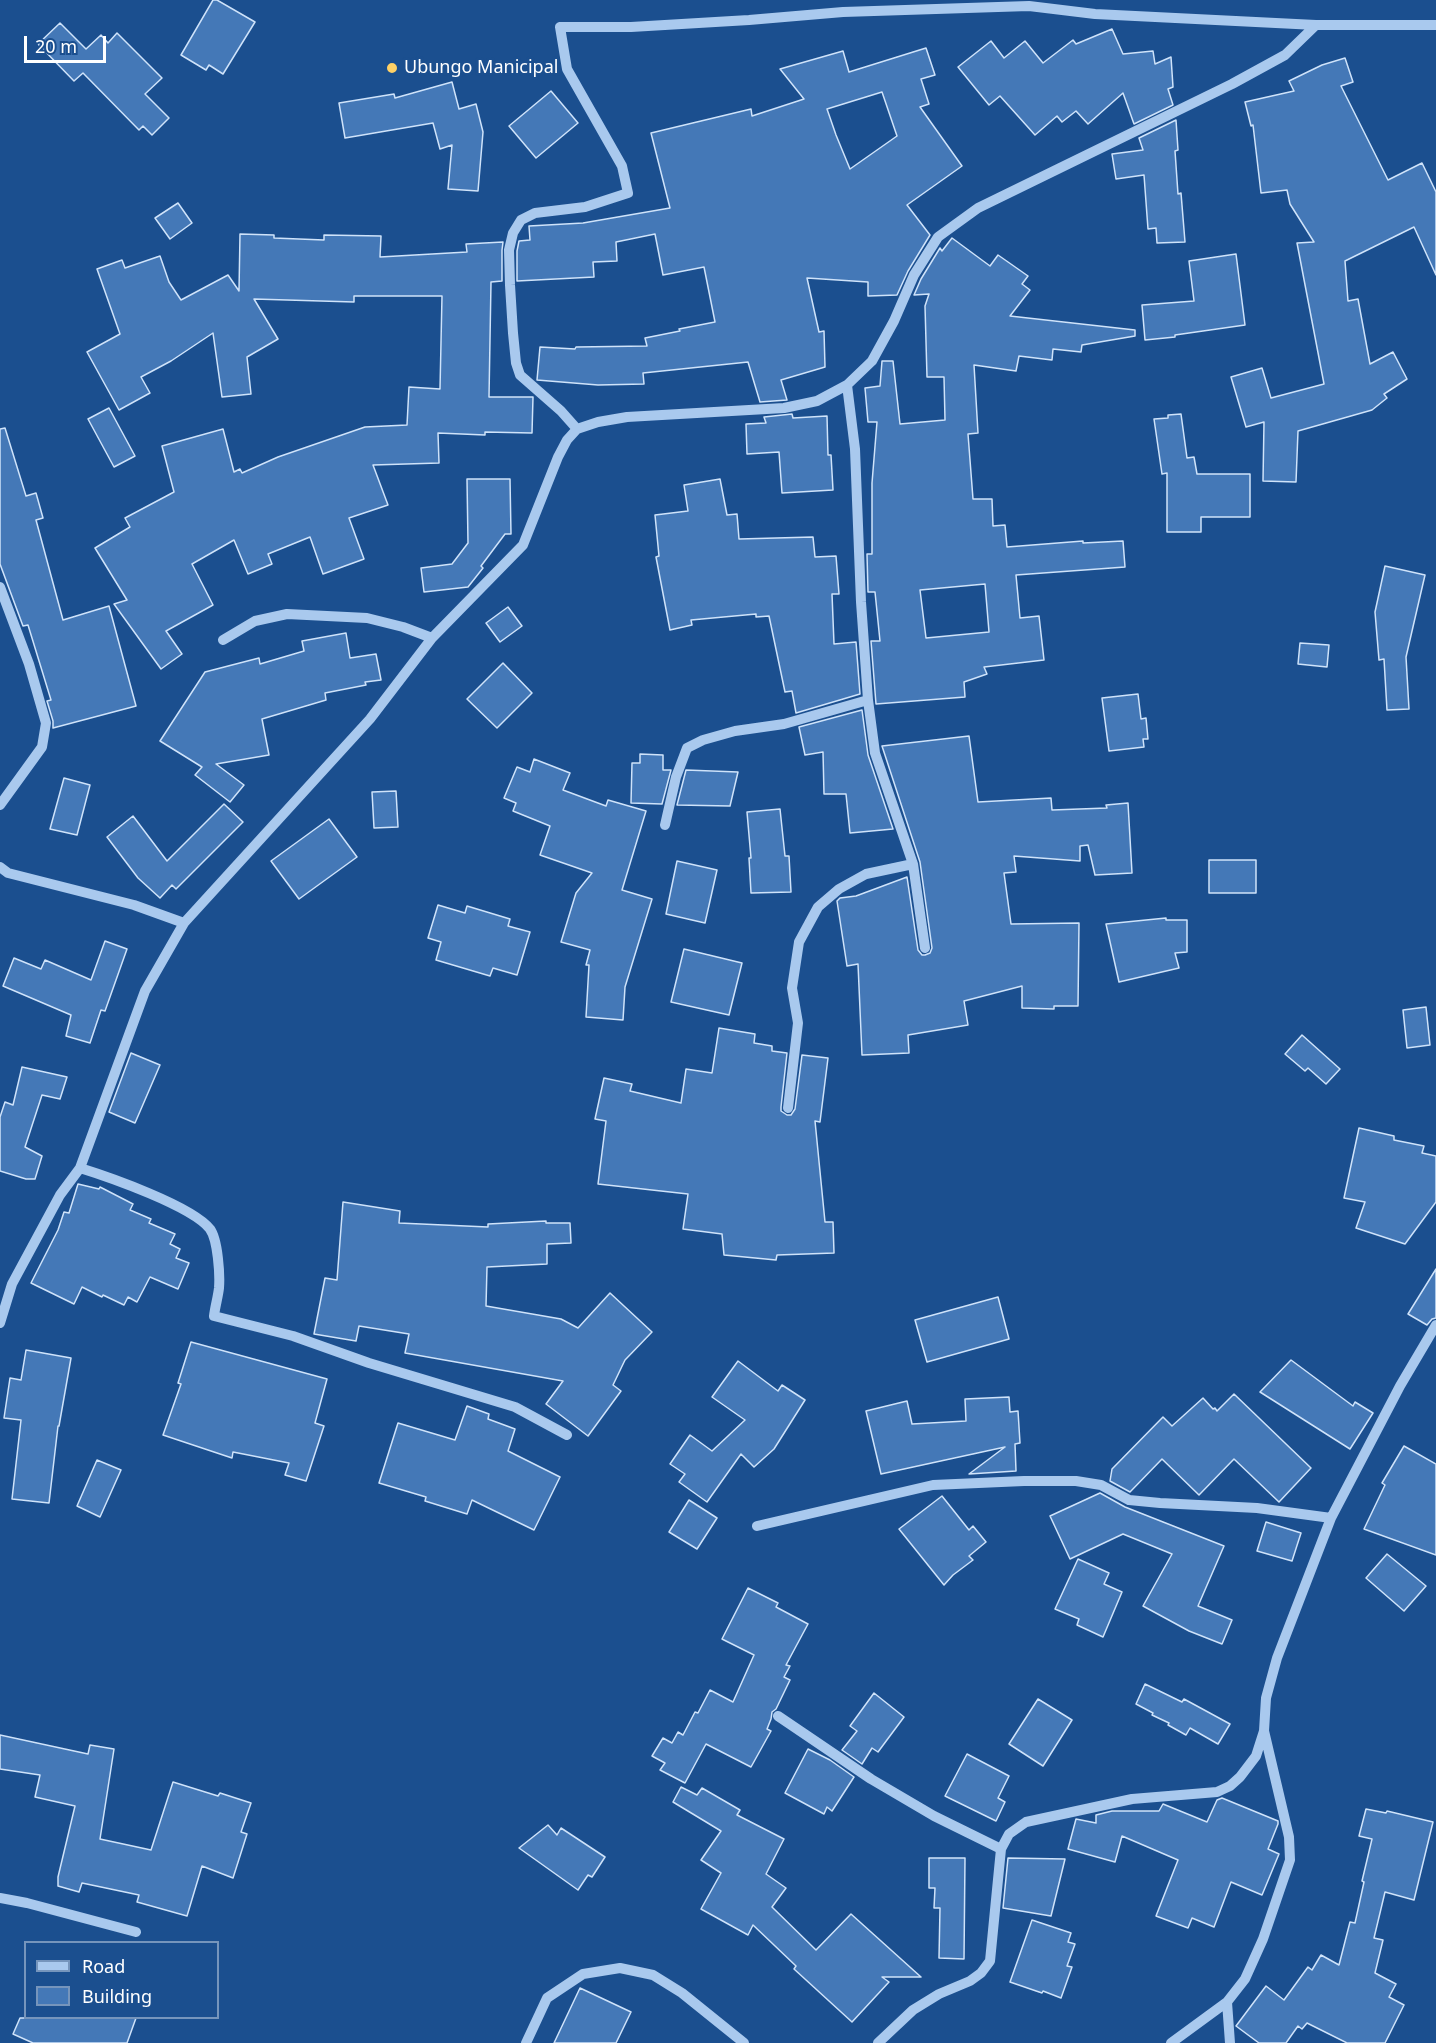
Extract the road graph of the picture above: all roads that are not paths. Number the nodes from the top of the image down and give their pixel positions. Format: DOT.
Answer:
graph roads {
  1 [pos="1316,25"];
  2 [pos="1436,25"];
  3 [pos="846,385"];
  4 [pos="577,429"];
  5 [pos="0,587"];
  6 [pos="432,638"];
  7 [pos="223,640"];
  8 [pos="868,700"];
  9 [pos="0,805"];
  10 [pos="665,825"];
  11 [pos="913,864"];
  12 [pos="0,867"];
  13 [pos="184,923"];
  14 [pos="926,948"];
  15 [pos="788,1108"];
  16 [pos="80,1168"];
  17 [pos="0,1323"];
  18 [pos="1436,1325"];
  19 [pos="567,1435"];
  20 [pos="1331,1518"];
  21 [pos="757,1526"];
  22 [pos="778,1716"];
  23 [pos="1264,1731"];
  24 [pos="1001,1849"];
  25 [pos="0,1898"];
  26 [pos="136,1932"];
  27 [pos="1227,2002"];
  28 [pos="526,2043"];
  29 [pos="744,2043"];
  30 [pos="878,2043"];
  31 [pos="1171,2043"];
  32 [pos="1230,2043"];
  1 -- 2 [label="street"];
  1 -- 3 [label="street"];
  1 -- 4 [label="street"];
  3 -- 4 [label="street"];
  3 -- 8 [label="street"];
  4 -- 6 [label="street"];
  5 -- 9 [label="street"];
  6 -- 7 [label="street"];
  6 -- 13 [label="street"];
  8 -- 10 [label="street"];
  8 -- 11 [label="street"];
  11 -- 14 [label="street"];
  11 -- 15 [label="street"];
  12 -- 13 [label="street"];
  13 -- 16 [label="street"];
  16 -- 17 [label="street"];
  16 -- 19 [label="street"];
  18 -- 20 [label="street"];
  20 -- 21 [label="street"];
  20 -- 23 [label="street"];
  22 -- 24 [label="street"];
  23 -- 24 [label="street"];
  23 -- 27 [label="street"];
  24 -- 30 [label="street"];
  25 -- 26 [label="street"];
  27 -- 31 [label="street"];
  27 -- 32 [label="street"];
  28 -- 29 [label="street"];
}
